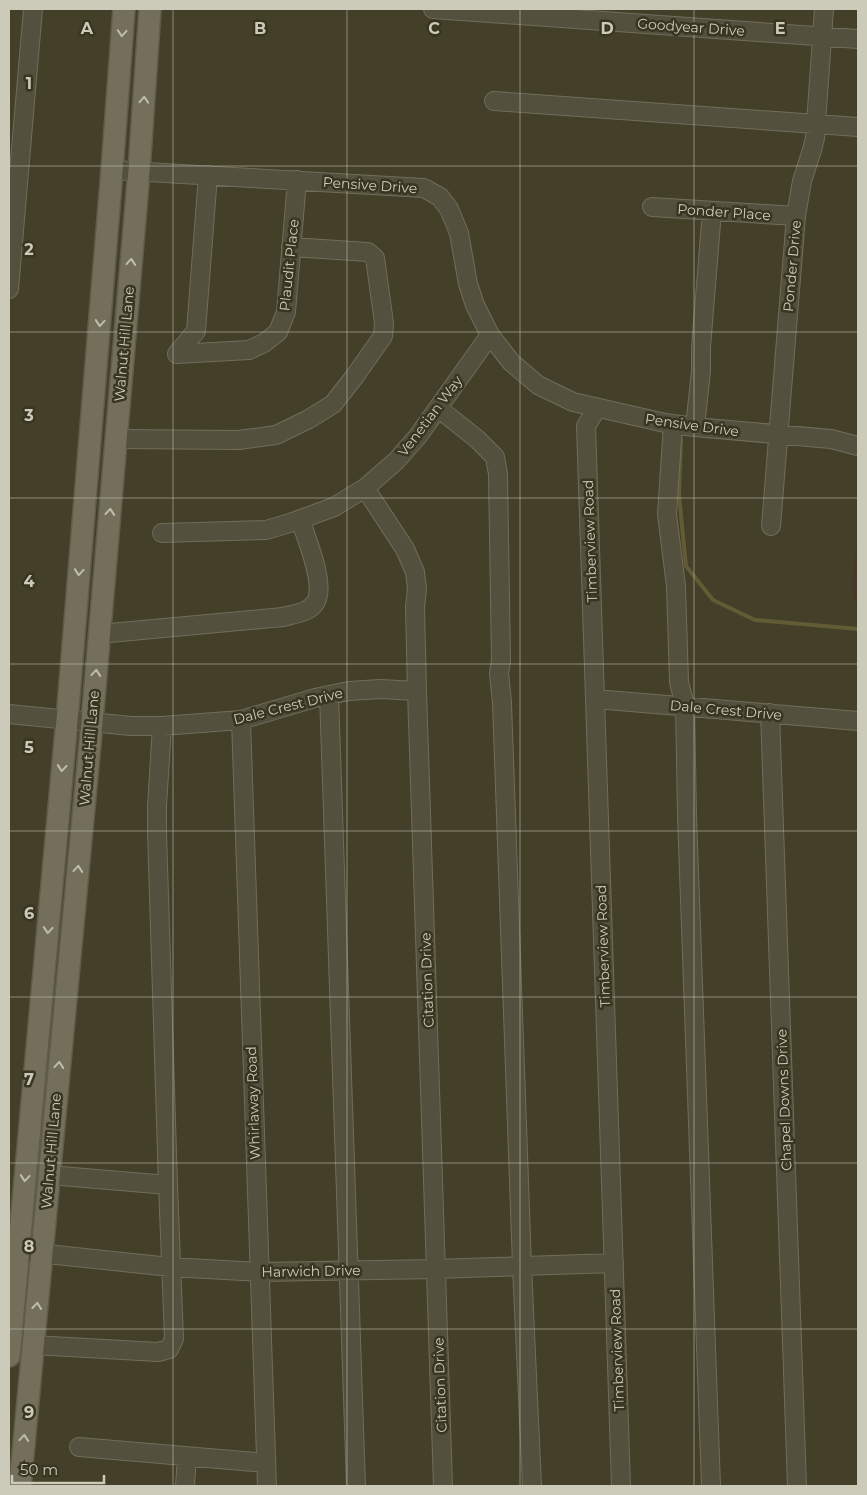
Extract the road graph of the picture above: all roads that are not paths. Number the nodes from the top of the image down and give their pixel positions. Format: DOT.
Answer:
graph roads {
  1 [pos="33,9"];
  2 [pos="124,9"];
  3 [pos="150,9"];
  4 [pos="433,9"];
  5 [pos="824,9"];
  6 [pos="822,37"];
  7 [pos="858,39"];
  8 [pos="494,101"];
  9 [pos="816,123"];
  10 [pos="858,127"];
  11 [pos="112,170"];
  12 [pos="139,172"];
  13 [pos="208,175"];
  14 [pos="297,180"];
  15 [pos="652,207"];
  16 [pos="712,211"];
  17 [pos="796,216"];
  18 [pos="292,247"];
  19 [pos="9,289"];
  20 [pos="490,335"];
  21 [pos="438,408"];
  22 [pos="597,408"];
  23 [pos="673,424"];
  24 [pos="696,427"];
  25 [pos="779,435"];
  26 [pos="116,439"];
  27 [pos="858,446"];
  28 [pos="364,488"];
  29 [pos="300,519"];
  30 [pos="771,526"];
  31 [pos="162,533"];
  32 [pos="99,634"];
  33 [pos="417,691"];
  34 [pos="329,695"];
  35 [pos="594,699"];
  36 [pos="685,706"];
  37 [pos="9,714"];
  38 [pos="770,714"];
  39 [pos="67,720"];
  40 [pos="240,720"];
  41 [pos="858,721"];
  42 [pos="92,722"];
  43 [pos="162,726"];
  44 [pos="49,1175"];
  45 [pos="168,1185"];
  46 [pos="14,1251"];
  47 [pos="42,1253"];
  48 [pos="614,1263"];
  49 [pos="522,1266"];
  50 [pos="170,1268"];
  51 [pos="436,1269"];
  52 [pos="348,1271"];
  53 [pos="259,1272"];
  54 [pos="33,1345"];
  55 [pos="9,1356"];
  56 [pos="79,1447"];
  57 [pos="187,1456"];
  58 [pos="266,1463"];
  59 [pos="20,1486"];
  60 [pos="185,1486"];
  61 [pos="266,1486"];
  62 [pos="356,1486"];
  63 [pos="443,1486"];
  64 [pos="532,1486"];
  65 [pos="621,1486"];
  66 [pos="711,1486"];
  67 [pos="797,1486"];
  1 -- 19 [label="street"];
  2 -- 11 [label="main road, Walnut Hill Lane, one-way"];
  12 -- 3 [label="main road, Walnut Hill Lane, one-way"];
  4 -- 6 [label="street, Goodyear Drive"];
  5 -- 6 [label="street, Ponder Drive"];
  6 -- 7 [label="street, Goodyear Drive"];
  6 -- 9 [label="street, Ponder Drive"];
  8 -- 9 [label="street"];
  9 -- 10 [label="street"];
  9 -- 17 [label="street, Ponder Drive"];
  11 -- 12 [label="street, Pensive Drive"];
  11 -- 39 [label="main road, Walnut Hill Lane, one-way"];
  12 -- 13 [label="street, Pensive Drive"];
  26 -- 12 [label="main road, Walnut Hill Lane, one-way"];
  13 -- 14 [label="street, Pensive Drive"];
  13 -- 18 [label="street, Plaudit Place"];
  14 -- 18 [label="street, Plaudit Place"];
  14 -- 20 [label="street, Pensive Drive"];
  15 -- 16 [label="street, Ponder Place"];
  16 -- 17 [label="street, Ponder Place"];
  16 -- 24 [label="street"];
  17 -- 25 [label="street, Ponder Drive"];
  18 -- 26 [label="street"];
  20 -- 21 [label="street, Venetian Way"];
  20 -- 22 [label="street, Pensive Drive"];
  21 -- 28 [label="street, Venetian Way"];
  21 -- 49 [label="street"];
  22 -- 23 [label="street, Pensive Drive"];
  22 -- 35 [label="street, Timberview Road"];
  23 -- 24 [label="street, Pensive Drive"];
  23 -- 36 [label="street"];
  24 -- 25 [label="street, Pensive Drive"];
  25 -- 27 [label="street, Pensive Drive"];
  25 -- 30 [label="street, Ponder Drive"];
  32 -- 26 [label="main road, Walnut Hill Lane, one-way"];
  28 -- 29 [label="street, Venetian Way"];
  28 -- 33 [label="street, Citation Drive"];
  29 -- 31 [label="street, Venetian Way"];
  29 -- 32 [label="street"];
  42 -- 32 [label="main road, Walnut Hill Lane, one-way"];
  33 -- 34 [label="street, Dale Crest Drive"];
  33 -- 51 [label="street, Citation Drive"];
  34 -- 40 [label="street, Dale Crest Drive"];
  34 -- 52 [label="street"];
  35 -- 36 [label="street, Dale Crest Drive"];
  35 -- 48 [label="street, Timberview Road"];
  36 -- 38 [label="street, Dale Crest Drive"];
  36 -- 66 [label="street"];
  37 -- 39 [label="street, Dale Crest Drive"];
  38 -- 41 [label="street, Dale Crest Drive"];
  38 -- 67 [label="street, Chapel Downs Drive"];
  39 -- 42 [label="street, Dale Crest Drive"];
  39 -- 46 [label="main road, Walnut Hill Lane, one-way"];
  40 -- 43 [label="street, Dale Crest Drive"];
  40 -- 53 [label="street, Whirlaway Road"];
  42 -- 43 [label="street, Dale Crest Drive"];
  44 -- 42 [label="main road, Walnut Hill Lane, one-way"];
  43 -- 45 [label="street"];
  44 -- 45 [label="street"];
  44 -- 47 [label="main road, Walnut Hill Lane"];
  45 -- 50 [label="street"];
  46 -- 47 [label="street, Harwich Drive"];
  46 -- 55 [label="main road, Walnut Hill Lane"];
  47 -- 50 [label="street, Harwich Drive"];
  54 -- 47 [label="main road, Walnut Hill Lane, one-way"];
  48 -- 49 [label="street, Harwich Drive"];
  48 -- 65 [label="street, Timberview Road"];
  49 -- 51 [label="street, Harwich Drive"];
  49 -- 64 [label="street"];
  50 -- 53 [label="street, Harwich Drive"];
  50 -- 54 [label="street"];
  51 -- 52 [label="street, Harwich Drive"];
  51 -- 63 [label="street, Citation Drive"];
  52 -- 53 [label="street, Harwich Drive"];
  52 -- 62 [label="street"];
  53 -- 58 [label="street, Whirlaway Road"];
  59 -- 54 [label="main road, Walnut Hill Lane, one-way"];
  56 -- 57 [label="street"];
  57 -- 58 [label="street"];
  57 -- 60 [label="street"];
  58 -- 61 [label="street, Whirlaway Road"];
}
